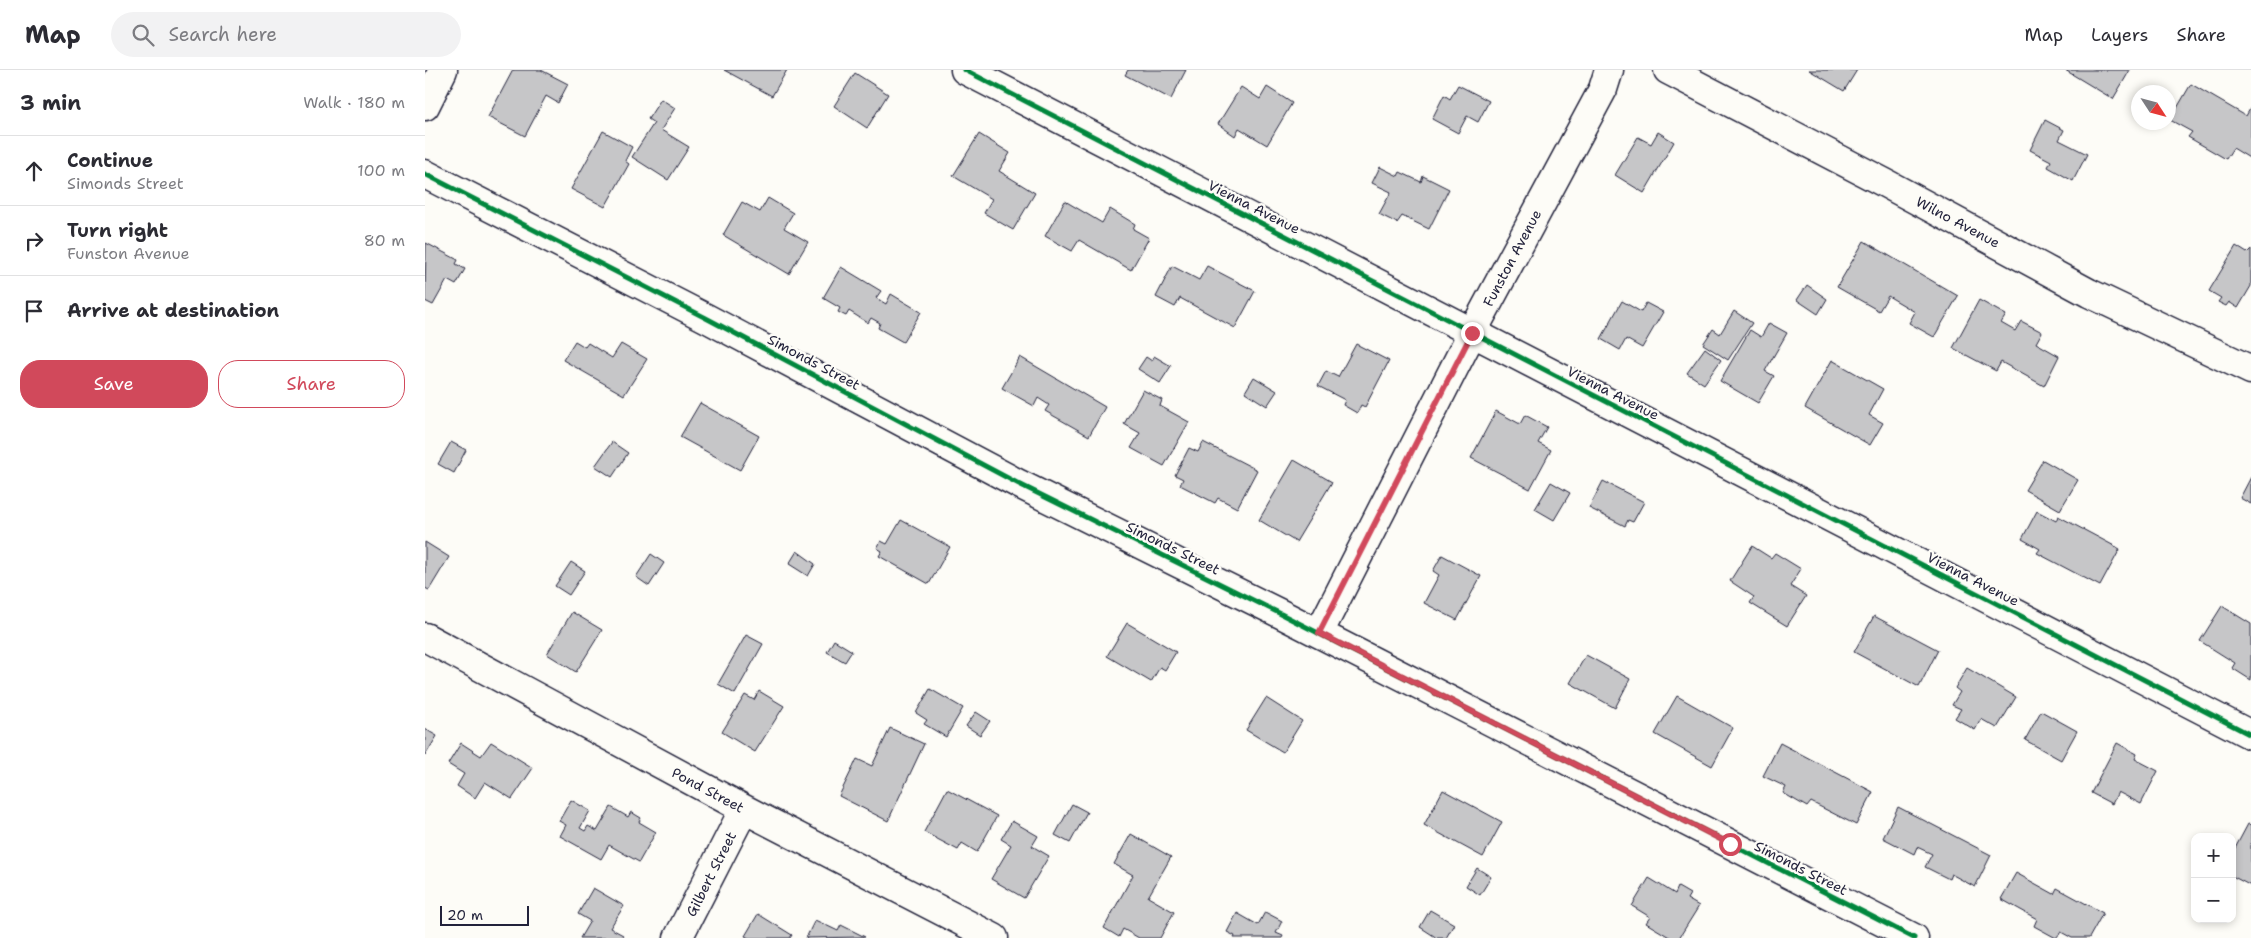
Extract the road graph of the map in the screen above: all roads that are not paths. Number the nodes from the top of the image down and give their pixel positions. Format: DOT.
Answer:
graph roads {
  1 [pos="443,70"];
  2 [pos="965,70"];
  3 [pos="1609,70"];
  4 [pos="1668,70"];
  5 [pos="425,106"];
  6 [pos="425,174"];
  7 [pos="1472,333"];
  8 [pos="2251,370"];
  9 [pos="1319,633"];
  10 [pos="425,637"];
  11 [pos="2251,736"];
  12 [pos="744,809"];
  13 [pos="678,938"];
  14 [pos="994,938"];
  15 [pos="1913,938"];
  1 -- 5 [label="street"];
  2 -- 7 [label="street, Vienna Avenue"];
  3 -- 7 [label="street, Funston Avenue"];
  4 -- 8 [label="street, Wilno Avenue"];
  6 -- 9 [label="street, Simonds Street"];
  7 -- 9 [label="street, Funston Avenue"];
  7 -- 11 [label="street, Vienna Avenue"];
  9 -- 15 [label="street, Simonds Street"];
  10 -- 12 [label="street, Pond Street"];
  12 -- 13 [label="street, Gilbert Street"];
  12 -- 14 [label="street, Pond Street"];
}
